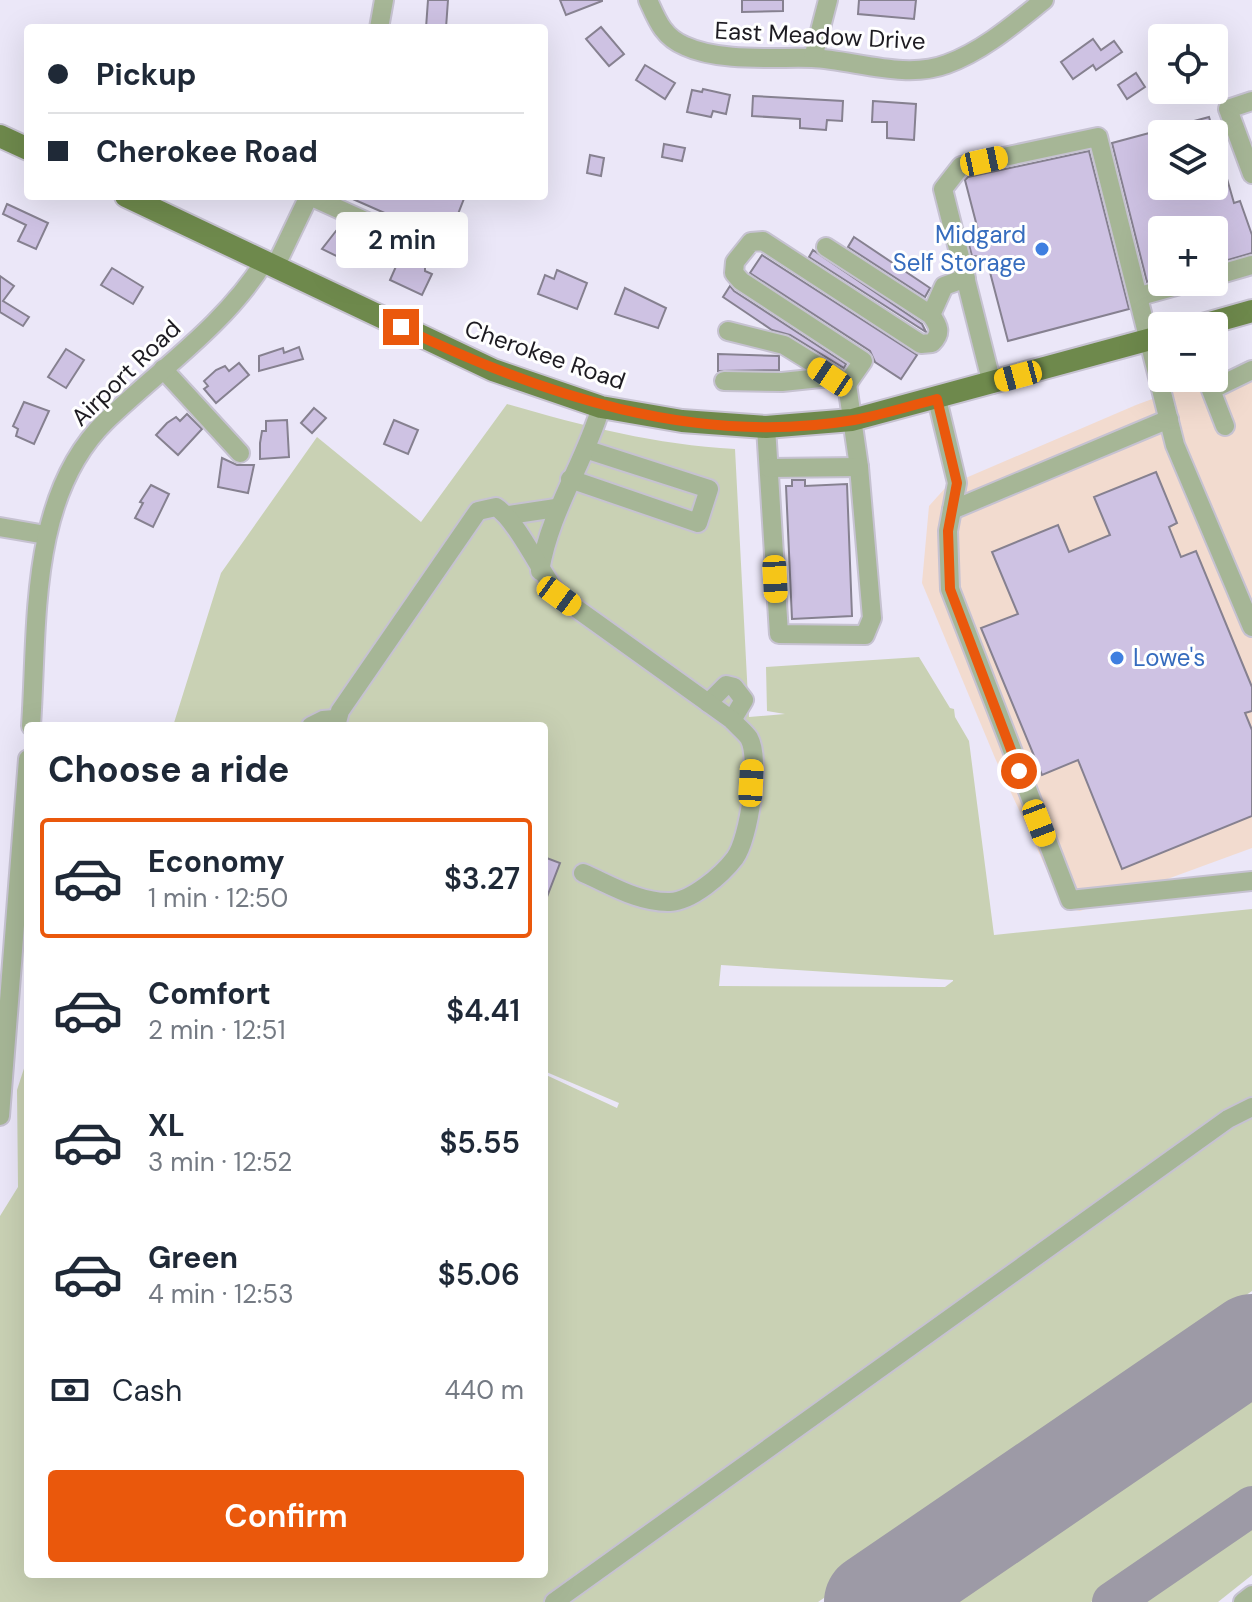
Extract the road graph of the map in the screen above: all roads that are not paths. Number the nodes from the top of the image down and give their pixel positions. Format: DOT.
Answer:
graph roads {
  1 [pos="384,0"];
  2 [pos="648,0"];
  3 [pos="828,0"];
  4 [pos="1044,0"];
  5 [pos="380,24"];
  6 [pos="813,58"];
  7 [pos="1252,101"];
  8 [pos="0,136"];
  9 [pos="24,147"];
  10 [pos="1252,174"];
  11 [pos="134,200"];
  12 [pos="308,200"];
  13 [pos="319,200"];
  14 [pos="420,246"];
  15 [pos="826,247"];
  16 [pos="270,264"];
  17 [pos="1252,265"];
  18 [pos="1228,272"];
  19 [pos="966,278"];
  20 [pos="1148,294"];
  21 [pos="1140,296"];
  22 [pos="1252,311"];
  23 [pos="931,315"];
  24 [pos="1148,317"];
  25 [pos="1228,318"];
  26 [pos="728,331"];
  27 [pos="1148,340"];
  28 [pos="163,369"];
  29 [pos="1252,370"];
  30 [pos="839,380"];
  31 [pos="724,381"];
  32 [pos="992,384"];
  33 [pos="1165,392"];
  34 [pos="937,399"];
  35 [pos="601,407"];
  36 [pos="1169,419"];
  37 [pos="852,420"];
  38 [pos="1225,426"];
  39 [pos="766,427"];
  40 [pos="588,450"];
  41 [pos="240,453"];
  42 [pos="859,467"];
  43 [pos="769,468"];
  44 [pos="570,479"];
  45 [pos="556,508"];
  46 [pos="952,510"];
  47 [pos="509,515"];
  48 [pos="0,527"];
  49 [pos="46,535"];
  50 [pos="540,571"];
  51 [pos="1252,627"];
  52 [pos="708,703"];
  53 [pos="732,720"];
  54 [pos="31,722"];
  55 [pos="337,722"];
  56 [pos="24,810"];
  57 [pos="583,873"];
  58 [pos="1252,881"];
  59 [pos="1252,1107"];
  60 [pos="0,1116"];
  61 [pos="1252,1595"];
  62 [pos="554,1602"];
  63 [pos="1243,1602"];
  1 -- 5 [label="street"];
  2 -- 6 [label="street, East Meadow Drive"];
  3 -- 6 [label="street"];
  4 -- 6 [label="street, East Meadow Drive"];
  7 -- 10 [label="street"];
  8 -- 9 [label="main road"];
  11 -- 16 [label="main road, Cherokee Road"];
  12 -- 16 [label="street, Airport Road"];
  13 -- 14 [label="street"];
  15 -- 23 [label="street"];
  16 -- 28 [label="street, Airport Road"];
  16 -- 35 [label="main road, Cherokee Road"];
  17 -- 18 [label="street"];
  19 -- 21 [label="street"];
  19 -- 23 [label="street"];
  19 -- 32 [label="street"];
  20 -- 21 [label="street"];
  21 -- 24 [label="street"];
  22 -- 25 [label="main road"];
  23 -- 30 [label="street"];
  26 -- 30 [label="street"];
  27 -- 32 [label="main road, Cherokee Road"];
  28 -- 41 [label="street"];
  28 -- 49 [label="street, Airport Road"];
  29 -- 38 [label="street"];
  30 -- 31 [label="street"];
  30 -- 37 [label="street"];
  32 -- 34 [label="main road, Cherokee Road"];
  33 -- 36 [label="street"];
  34 -- 37 [label="main road, Cherokee Road"];
  34 -- 46 [label="street"];
  35 -- 39 [label="main road, Cherokee Road"];
  35 -- 40 [label="street"];
  36 -- 46 [label="street"];
  36 -- 51 [label="street"];
  37 -- 39 [label="main road, Cherokee Road"];
  37 -- 42 [label="street"];
  39 -- 43 [label="street"];
  40 -- 44 [label="street"];
  40 -- 44 [label="street"];
  42 -- 43 [label="street"];
  42 -- 43 [label="street"];
  44 -- 45 [label="street"];
  45 -- 47 [label="street"];
  45 -- 50 [label="street"];
  46 -- 58 [label="street"];
  47 -- 50 [label="street"];
  47 -- 55 [label="street"];
  48 -- 49 [label="street"];
  49 -- 54 [label="street, Airport Road"];
  50 -- 52 [label="street"];
  52 -- 53 [label="street"];
  52 -- 53 [label="street"];
  53 -- 57 [label="street"];
  56 -- 60 [label="street"];
  59 -- 62 [label="street"];
  61 -- 63 [label="street"];
}
